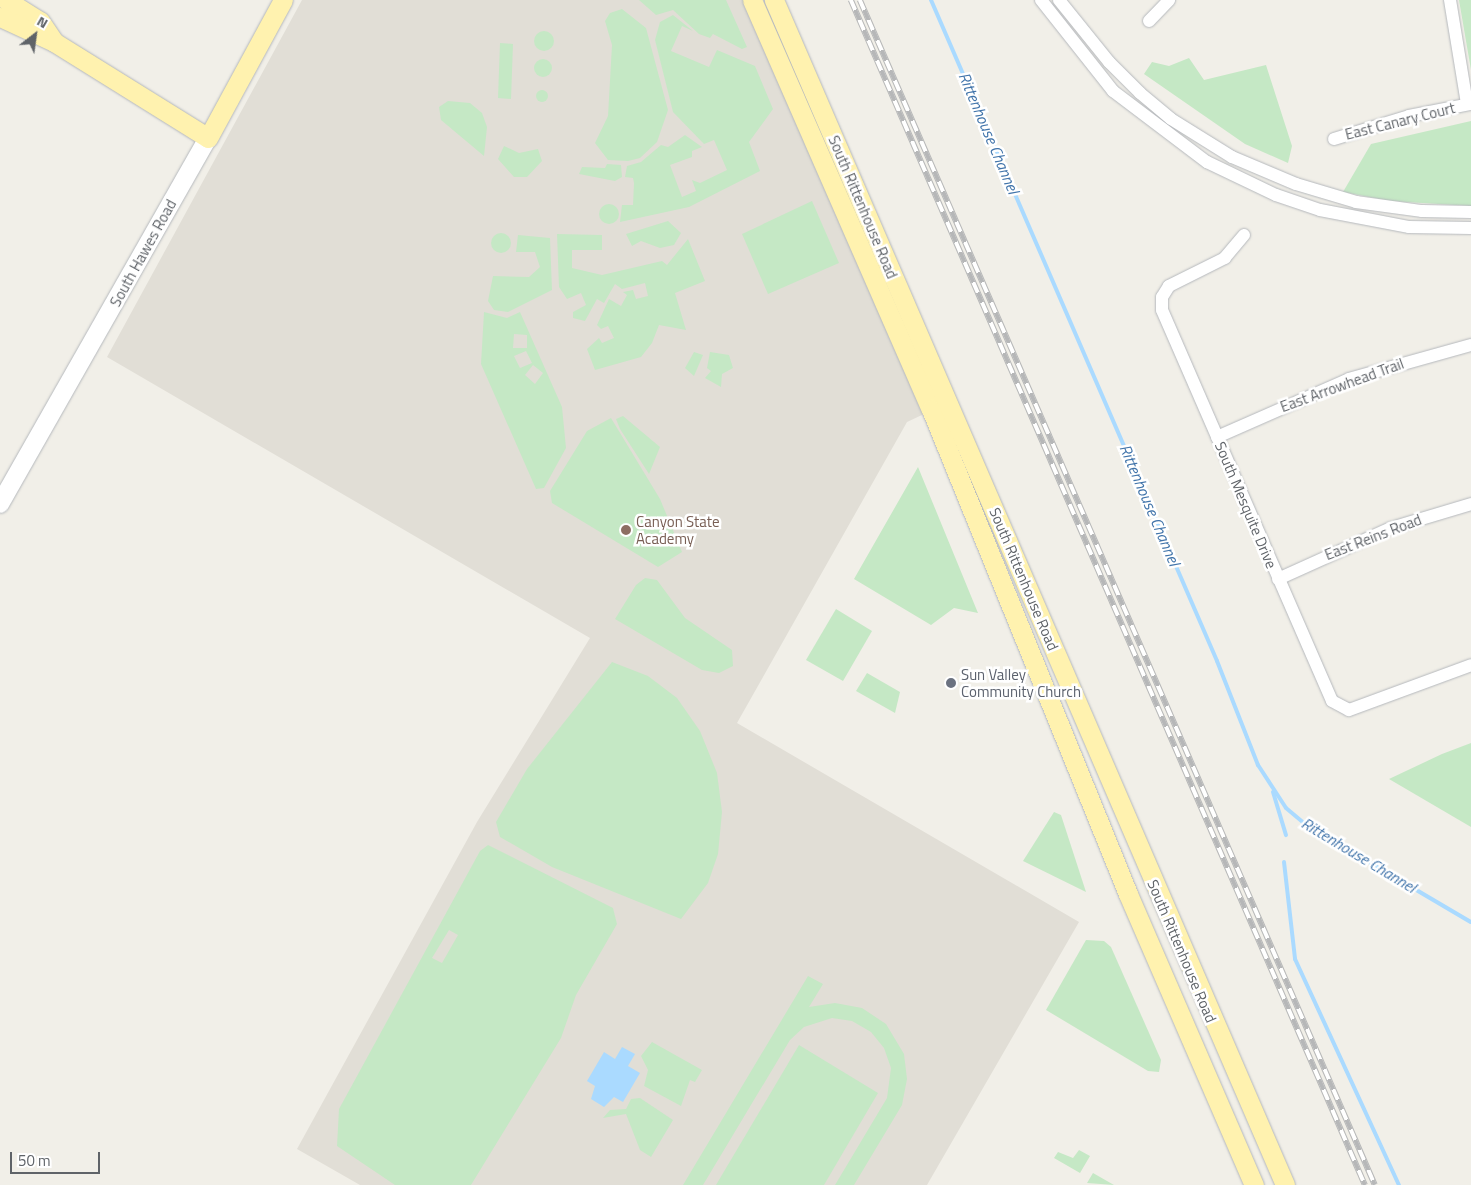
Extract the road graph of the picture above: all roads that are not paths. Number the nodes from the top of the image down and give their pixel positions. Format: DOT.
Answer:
graph roads {
  1 [pos="6,0"];
  2 [pos="283,0"];
  3 [pos="752,0"];
  4 [pos="774,0"];
  5 [pos="1041,0"];
  6 [pos="1059,0"];
  7 [pos="1169,0"];
  8 [pos="1450,0"];
  9 [pos="0,17"];
  10 [pos="1149,21"];
  11 [pos="54,42"];
  12 [pos="1469,104"];
  13 [pos="208,138"];
  14 [pos="1334,139"];
  15 [pos="835,141"];
  16 [pos="817,148"];
  17 [pos="1471,212"];
  18 [pos="1471,228"];
  19 [pos="1244,236"];
  20 [pos="1471,345"];
  21 [pos="1217,436"];
  22 [pos="0,504"];
  23 [pos="1471,504"];
  24 [pos="1278,579"];
  25 [pos="1471,665"];
  26 [pos="1155,888"];
  27 [pos="1130,898"];
  28 [pos="1254,1185"];
  29 [pos="1284,1185"];
  1 -- 11 [label="main road"];
  2 -- 13 [label="main road, South Hawes Road"];
  3 -- 16 [label="main road, South Rittenhouse Road"];
  4 -- 15 [label="main road, South Rittenhouse Road"];
  5 -- 18 [label="street"];
  6 -- 17 [label="street"];
  7 -- 10 [label="street"];
  8 -- 12 [label="street"];
  9 -- 11 [label="main road"];
  11 -- 13 [label="main road"];
  12 -- 14 [label="street, East Canary Court"];
  13 -- 22 [label="main road, South Hawes Road"];
  15 -- 16 [label="main road"];
  15 -- 26 [label="main road, South Rittenhouse Road"];
  16 -- 27 [label="main road, South Rittenhouse Road"];
  19 -- 21 [label="street, South Mesquite Drive"];
  20 -- 21 [label="street, East Arrowhead Trail"];
  21 -- 24 [label="street, South Mesquite Drive"];
  23 -- 24 [label="street, East Reins Road"];
  24 -- 25 [label="street, South Mesquite Drive"];
  26 -- 27 [label="main road"];
  26 -- 29 [label="main road, South Rittenhouse Road"];
  27 -- 28 [label="main road, South Rittenhouse Road"];
}
